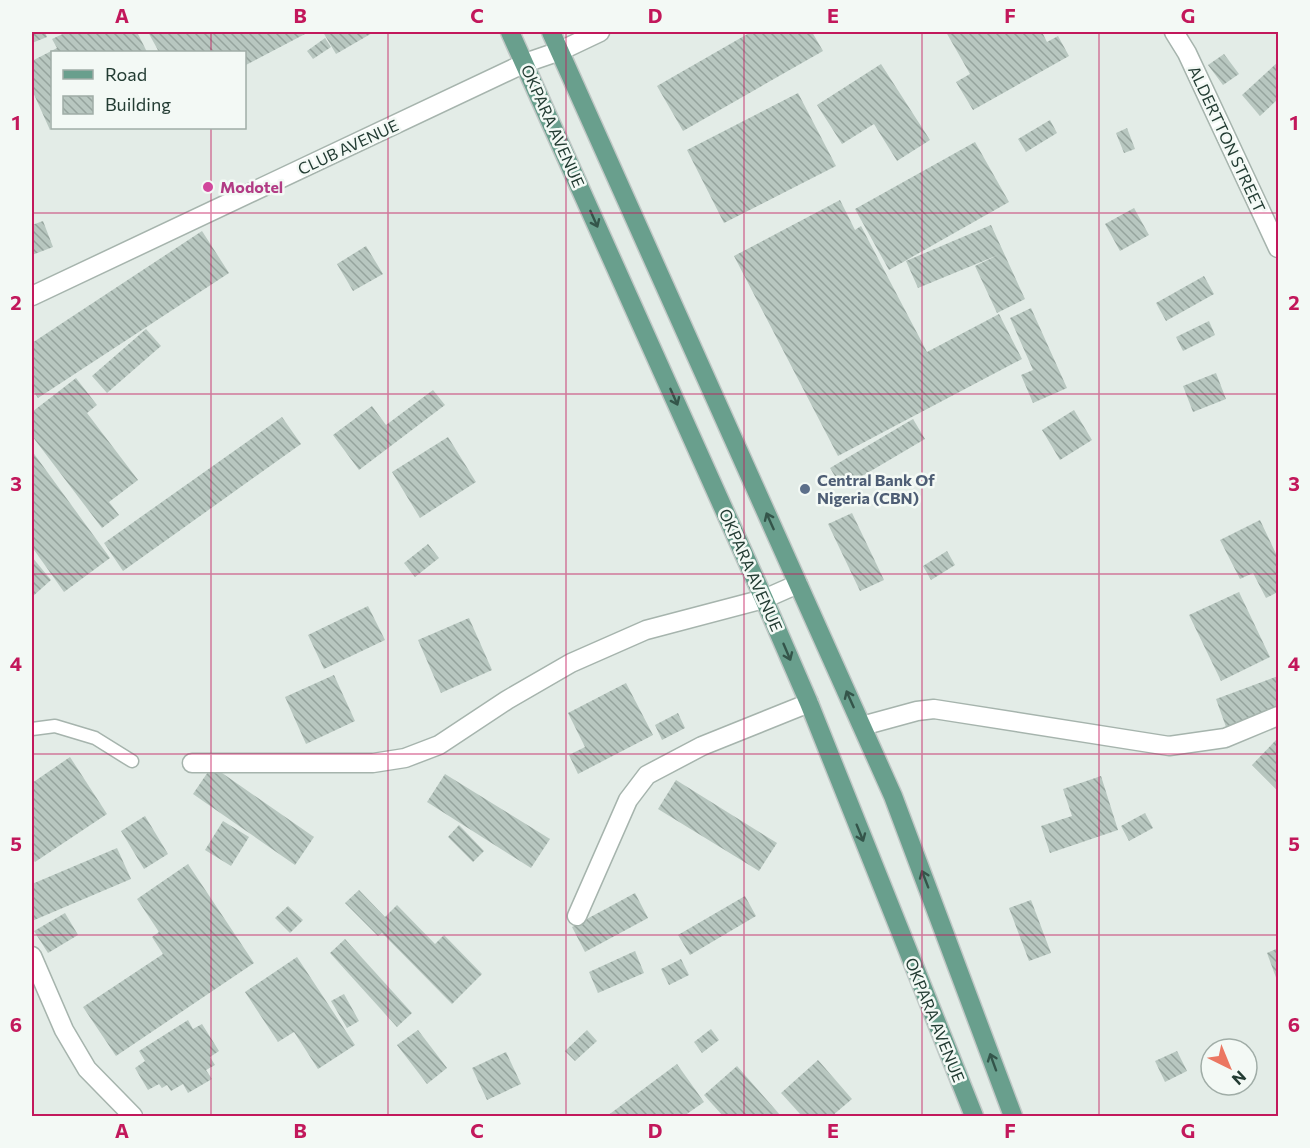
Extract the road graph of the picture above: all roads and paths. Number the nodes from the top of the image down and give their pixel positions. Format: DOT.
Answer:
graph roads {
  1 [pos="510,32"];
  2 [pos="551,32"];
  3 [pos="600,32"];
  4 [pos="1174,32"];
  5 [pos="560,51"];
  6 [pos="525,63"];
  7 [pos="1278,248"];
  8 [pos="32,296"];
  9 [pos="798,584"];
  10 [pos="764,598"];
  11 [pos="809,704"];
  12 [pos="1278,716"];
  13 [pos="862,726"];
  14 [pos="32,729"];
  15 [pos="132,761"];
  16 [pos="192,763"];
  17 [pos="577,916"];
  18 [pos="32,956"];
  19 [pos="134,1116"];
  20 [pos="974,1116"];
  21 [pos="1013,1116"];
  1 -- 6 [label="main road, OKPARA AVENUE"];
  2 -- 5 [label="main road"];
  3 -- 5 [label="street, CLUB AVENUE"];
  4 -- 7 [label="street, ALDERTTON STREET"];
  5 -- 6 [label="street, CLUB AVENUE"];
  9 -- 5 [label="main road, one-way"];
  6 -- 8 [label="street, CLUB AVENUE"];
  6 -- 10 [label="main road, OKPARA AVENUE, one-way"];
  9 -- 10 [label="street"];
  13 -- 9 [label="main road, one-way"];
  10 -- 11 [label="main road, OKPARA AVENUE, one-way"];
  10 -- 16 [label="street"];
  11 -- 17 [label="street"];
  11 -- 20 [label="main road, OKPARA AVENUE, one-way"];
  12 -- 13 [label="street"];
  21 -- 13 [label="main road, one-way"];
  14 -- 15 [label="lane"];
  18 -- 19 [label="street"];
}
